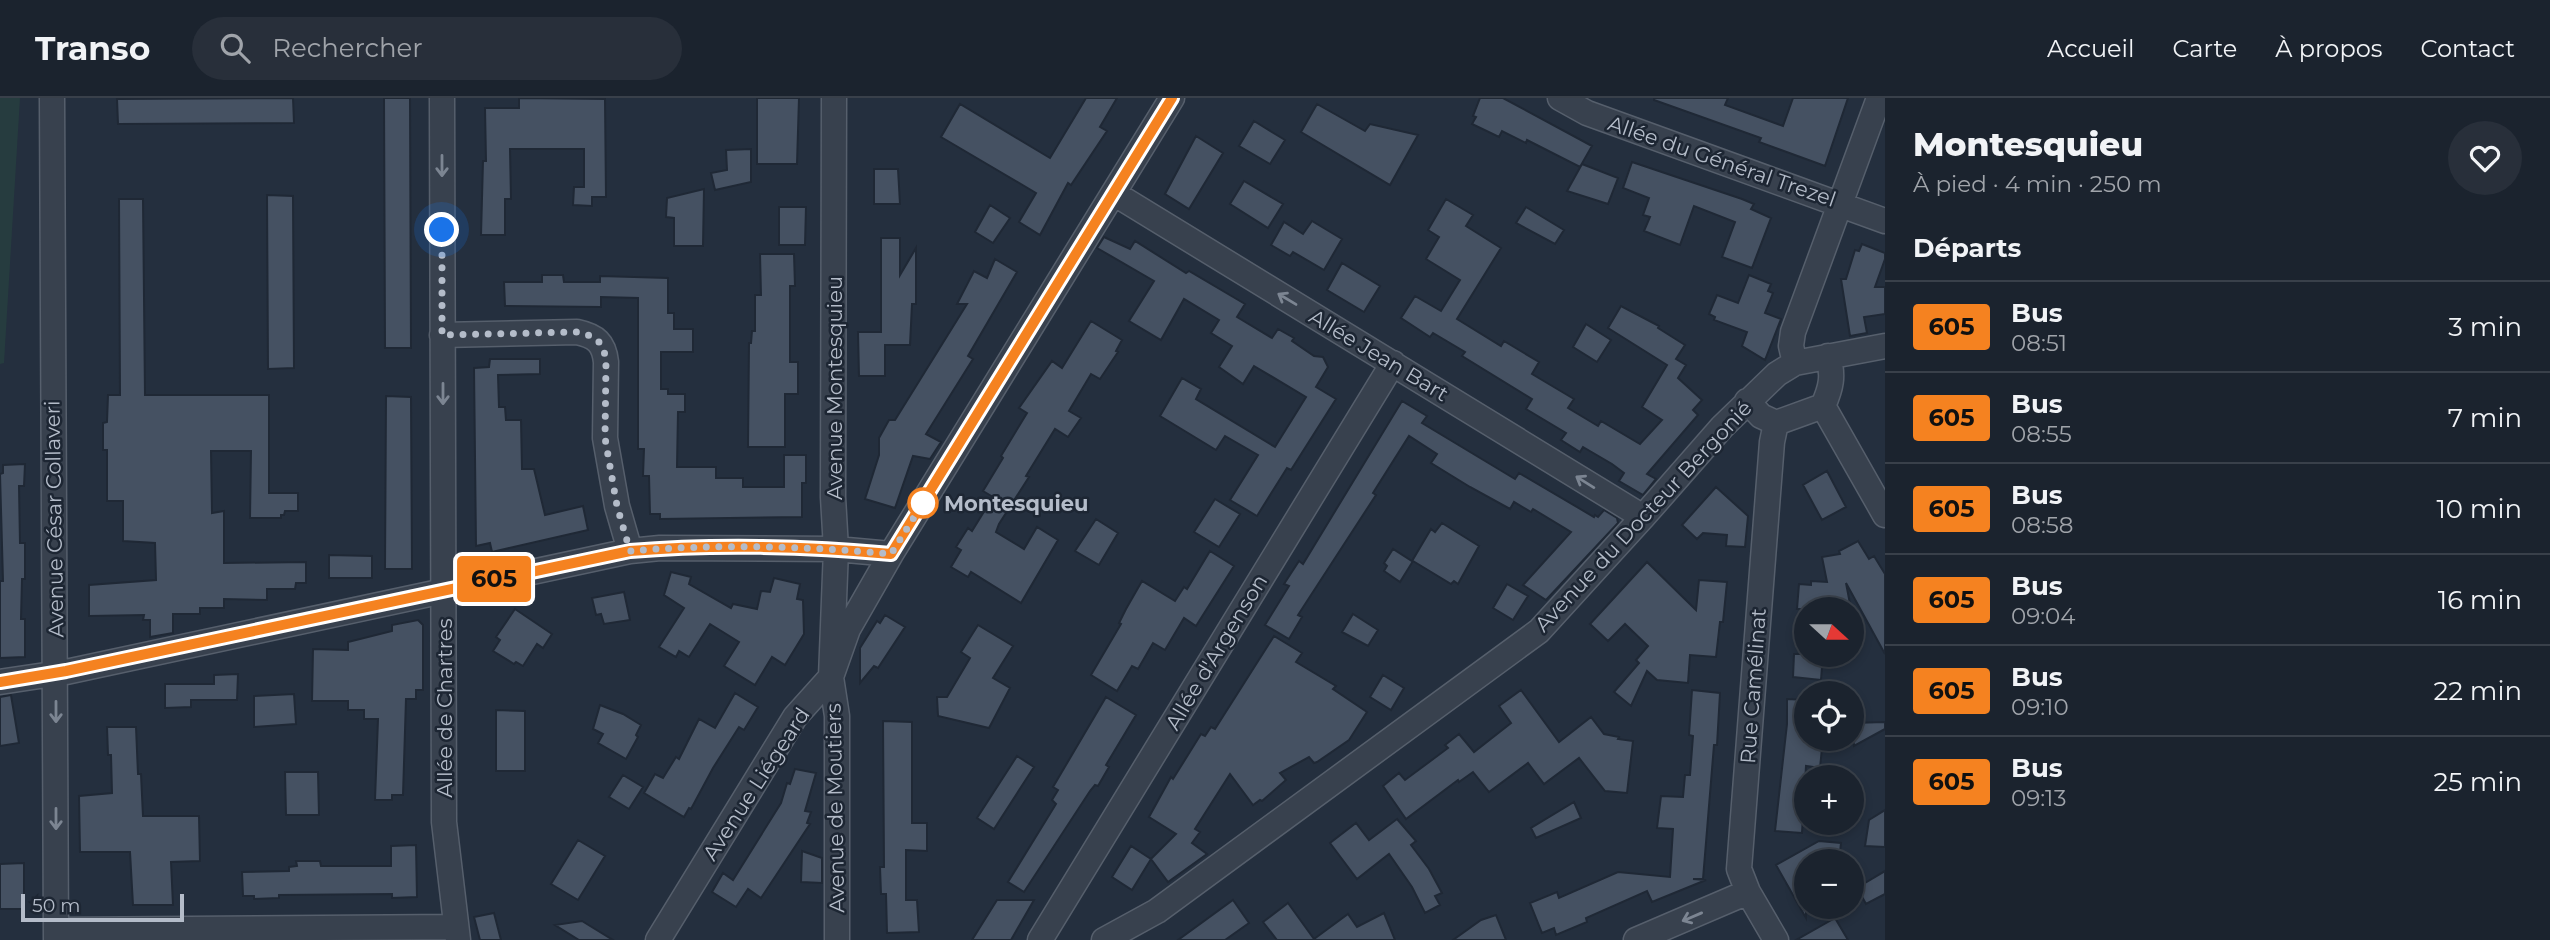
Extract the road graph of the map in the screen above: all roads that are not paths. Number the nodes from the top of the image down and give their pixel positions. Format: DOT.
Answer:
graph roads {
  1 [pos="52,98"];
  2 [pos="442,98"];
  3 [pos="834,98"];
  4 [pos="1172,98"];
  5 [pos="1560,98"];
  6 [pos="1879,98"];
  7 [pos="1115,194"];
  8 [pos="1841,203"];
  9 [pos="1885,220"];
  10 [pos="442,335"];
  11 [pos="1885,345"];
  12 [pos="1828,356"];
  13 [pos="1393,363"];
  14 [pos="1795,363"];
  15 [pos="1747,401"];
  16 [pos="1823,406"];
  17 [pos="1776,423"];
  18 [pos="1885,515"];
  19 [pos="1643,517"];
  20 [pos="836,549"];
  21 [pos="630,551"];
  22 [pos="891,554"];
  23 [pos="445,590"];
  24 [pos="56,673"];
  25 [pos="831,677"];
  26 [pos="0,682"];
  27 [pos="1748,892"];
  28 [pos="456,933"];
  29 [pos="56,935"];
  30 [pos="658,940"];
  31 [pos="837,940"];
  32 [pos="1040,940"];
  33 [pos="1104,940"];
  34 [pos="1636,940"];
  35 [pos="1776,940"];
  1 -- 24 [label="street, Avenue César Collaveri"];
  2 -- 10 [label="street, Allée de Chartres, one-way"];
  3 -- 20 [label="street, Avenue Montesquieu"];
  4 -- 7 [label="street, Avenue Liégeard"];
  5 -- 8 [label="street, Allée du Général Trezel"];
  6 -- 8 [label="street"];
  13 -- 7 [label="street, Allée Jean Bart, one-way"];
  7 -- 22 [label="street, Avenue Liégeard"];
  8 -- 9 [label="street, Allée du Général Trezel"];
  8 -- 14 [label="street"];
  10 -- 21 [label="street"];
  10 -- 23 [label="street, Allée de Chartres, one-way"];
  11 -- 12 [label="street"];
  12 -- 14 [label="street"];
  12 -- 16 [label="street"];
  19 -- 13 [label="street, Allée Jean Bart, one-way"];
  13 -- 32 [label="street, Allée d'Argenson"];
  14 -- 15 [label="street, Avenue du Docteur Bergonié"];
  15 -- 17 [label="street"];
  15 -- 19 [label="street, Avenue du Docteur Bergonié"];
  16 -- 17 [label="street"];
  16 -- 18 [label="street"];
  17 -- 27 [label="street, Rue Camélinat"];
  19 -- 33 [label="street, Avenue du Docteur Bergonié"];
  20 -- 21 [label="street"];
  20 -- 22 [label="street"];
  20 -- 25 [label="street, Avenue Montesquieu"];
  21 -- 23 [label="street"];
  22 -- 25 [label="street, Avenue Liégeard"];
  23 -- 24 [label="street"];
  23 -- 28 [label="street, Allée de Chartres"];
  24 -- 26 [label="street"];
  24 -- 29 [label="street, Avenue César Collaveri, one-way"];
  25 -- 30 [label="street, Avenue Liégeard"];
  25 -- 31 [label="street, Avenue de Moutiers"];
  27 -- 34 [label="street, one-way"];
  27 -- 35 [label="street, Rue Camélinat"];
  28 -- 29 [label="street"];
}
